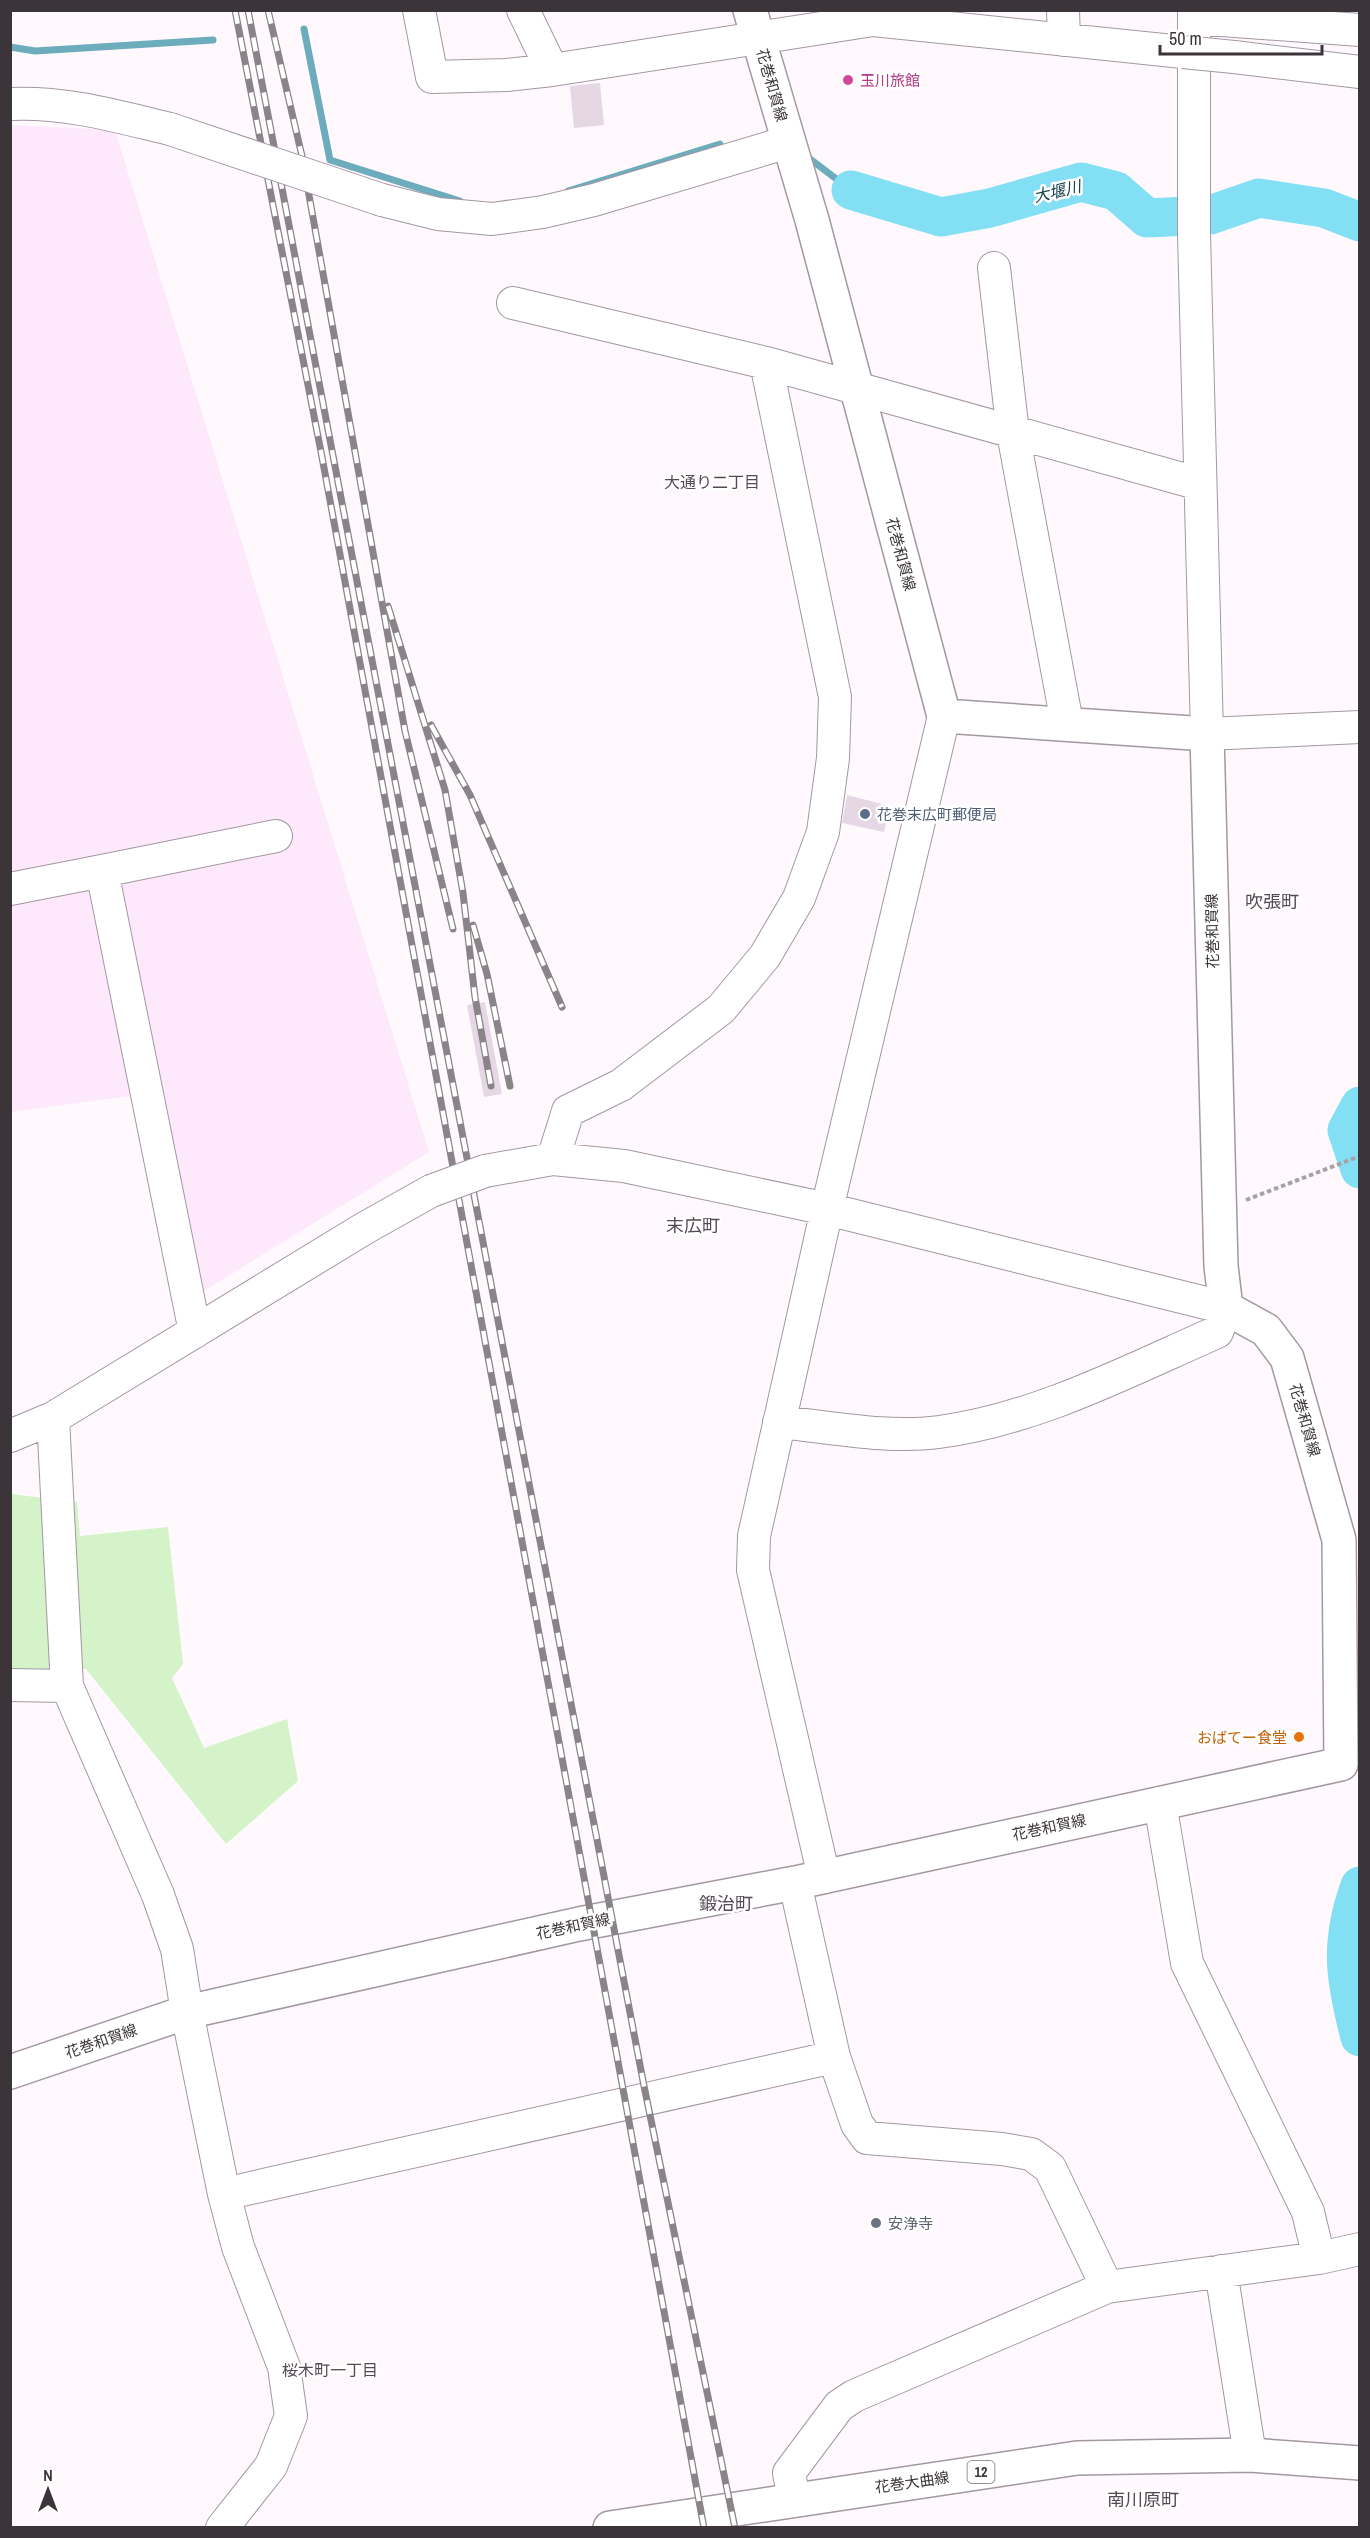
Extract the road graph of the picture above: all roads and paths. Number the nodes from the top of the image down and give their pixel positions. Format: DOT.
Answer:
graph roads {
  1 [pos="419,10"];
  2 [pos="523,10"];
  3 [pos="1194,14"];
  4 [pos="852,17"];
  5 [pos="754,24"];
  6 [pos="1064,25"];
  7 [pos="1359,30"];
  8 [pos="552,70"];
  9 [pos="1359,72"];
  10 [pos="10,104"];
  11 [pos="788,142"];
  12 [pos="994,268"];
  13 [pos="513,303"];
  14 [pos="766,363"];
  15 [pos="857,389"];
  16 [pos="1013,434"];
  17 [pos="1200,484"];
  18 [pos="944,716"];
  19 [pos="1067,723"];
  20 [pos="1359,727"];
  21 [pos="1208,734"];
  22 [pos="276,836"];
  23 [pos="102,871"];
  24 [pos="10,889"];
  25 [pos="1359,1156"];
  26 [pos="553,1159"];
  27 [pos="827,1209"];
  28 [pos="1219,1210"];
  29 [pos="1226,1308"];
  30 [pos="195,1332"];
  31 [pos="53,1418"];
  32 [pos="779,1422"];
  33 [pos="10,1436"];
  34 [pos="1349,1539"];
  35 [pos="10,1685"];
  36 [pos="67,1686"];
  37 [pos="1350,1762"];
  38 [pos="1160,1803"];
  39 [pos="810,1880"];
  40 [pos="187,2012"];
  41 [pos="834,2057"];
  42 [pos="10,2072"];
  43 [pos="224,2194"];
  44 [pos="1359,2249"];
  45 [pos="1319,2258"];
  46 [pos="1221,2271"];
  47 [pos="1107,2287"];
  48 [pos="1250,2455"];
  49 [pos="1357,2463"];
  50 [pos="794,2499"];
  51 [pos="627,2526"];
  52 [pos="222,2528"];
  1 -- 8 [label="street"];
  2 -- 8 [label="street"];
  3 -- 7 [label="street"];
  3 -- 17 [label="street"];
  4 -- 5 [label="street"];
  4 -- 6 [label="street"];
  5 -- 8 [label="street"];
  5 -- 11 [label="main road, 花巻和賀線"];
  6 -- 9 [label="street, bridge"];
  10 -- 11 [label="street, bridge"];
  11 -- 15 [label="main road, 花巻和賀線"];
  12 -- 16 [label="street"];
  13 -- 14 [label="street"];
  14 -- 15 [label="street"];
  14 -- 26 [label="street"];
  15 -- 16 [label="street"];
  15 -- 18 [label="main road, 花巻和賀線"];
  16 -- 17 [label="street"];
  16 -- 19 [label="street"];
  17 -- 21 [label="street"];
  18 -- 19 [label="main road"];
  18 -- 27 [label="street"];
  19 -- 21 [label="main road"];
  20 -- 21 [label="street"];
  21 -- 28 [label="main road, 花巻和賀線"];
  22 -- 23 [label="street"];
  23 -- 24 [label="street"];
  23 -- 30 [label="street"];
  25 -- 28 [label="path"];
  26 -- 27 [label="street"];
  26 -- 30 [label="street, bridge"];
  27 -- 29 [label="street"];
  27 -- 32 [label="street"];
  28 -- 29 [label="main road, 花巻和賀線"];
  29 -- 32 [label="street"];
  29 -- 34 [label="main road, 花巻和賀線"];
  30 -- 31 [label="street"];
  31 -- 33 [label="street"];
  31 -- 36 [label="street"];
  32 -- 39 [label="street"];
  34 -- 37 [label="main road, 花巻和賀線"];
  35 -- 36 [label="street"];
  36 -- 40 [label="street"];
  37 -- 38 [label="main road, 花巻和賀線"];
  38 -- 39 [label="main road, 花巻和賀線"];
  38 -- 45 [label="street"];
  39 -- 40 [label="main road, 花巻和賀線"];
  39 -- 41 [label="street"];
  40 -- 42 [label="main road, 花巻和賀線"];
  40 -- 43 [label="street"];
  41 -- 43 [label="street"];
  41 -- 47 [label="street"];
  43 -- 52 [label="street"];
  44 -- 45 [label="street"];
  45 -- 46 [label="street"];
  46 -- 47 [label="street"];
  46 -- 48 [label="street"];
  47 -- 50 [label="street"];
  48 -- 49 [label="main road, 花巻大曲線 / 12"];
  48 -- 50 [label="main road, 花巻大曲線 / 12"];
  50 -- 51 [label="main road, 花巻大曲線 / 12"];
}
